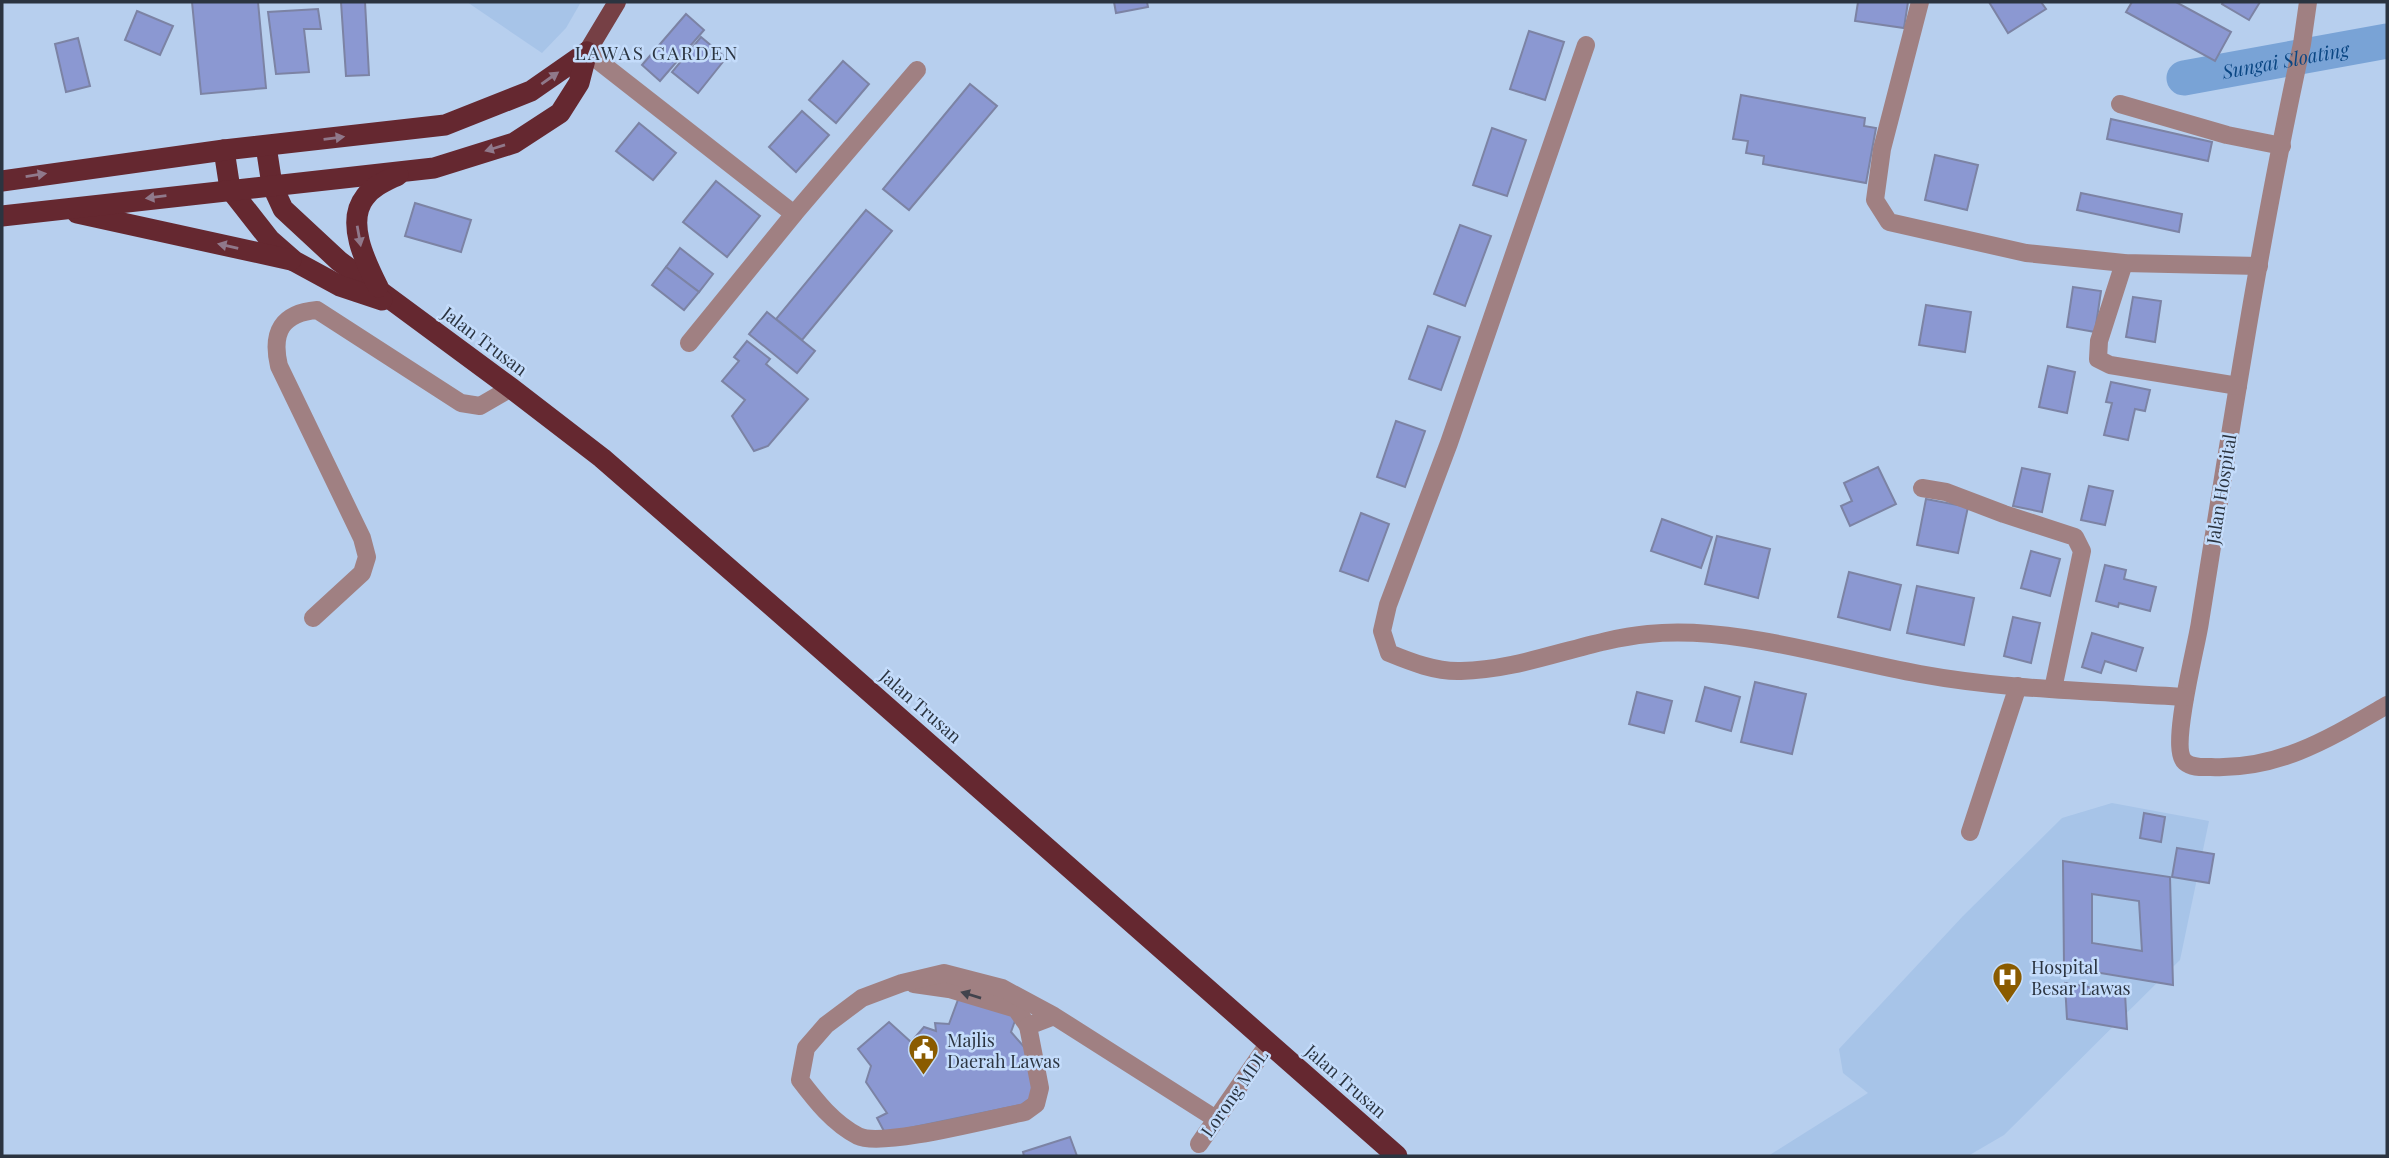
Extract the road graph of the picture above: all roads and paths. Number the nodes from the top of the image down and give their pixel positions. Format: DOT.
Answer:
graph roads {
  1 [pos="617,2"];
  2 [pos="1920,2"];
  3 [pos="2308,2"];
  4 [pos="1586,45"];
  5 [pos="587,52"];
  6 [pos="916,70"];
  7 [pos="2120,104"];
  8 [pos="266,146"];
  9 [pos="2282,146"];
  10 [pos="224,150"];
  11 [pos="409,170"];
  12 [pos="2,181"];
  13 [pos="272,185"];
  14 [pos="230,189"];
  15 [pos="58,208"];
  16 [pos="794,214"];
  17 [pos="2,216"];
  18 [pos="294,261"];
  19 [pos="2124,263"];
  20 [pos="2259,266"];
  21 [pos="382,292"];
  22 [pos="401,307"];
  23 [pos="689,343"];
  24 [pos="2238,386"];
  25 [pos="511,388"];
  26 [pos="1922,488"];
  27 [pos="313,618"];
  28 [pos="2018,686"];
  29 [pos="2053,689"];
  30 [pos="2185,697"];
  31 [pos="2387,705"];
  32 [pos="1969,831"];
  33 [pos="902,983"];
  34 [pos="1054,1016"];
  35 [pos="1028,1026"];
  36 [pos="1269,1043"];
  37 [pos="1216,1119"];
  38 [pos="1199,1144"];
  39 [pos="1397,1156"];
  1 -- 5 [label="main road"];
  2 -- 19 [label="street"];
  3 -- 9 [label="street, Jalan Hospital"];
  4 -- 28 [label="street"];
  8 -- 5 [label="highway, one-way"];
  5 -- 11 [label="highway, one-way"];
  5 -- 16 [label="street"];
  6 -- 16 [label="street"];
  7 -- 9 [label="street"];
  8 -- 10 [label="highway"];
  8 -- 13 [label="highway, Jalan Trusan"];
  9 -- 20 [label="street, Jalan Hospital"];
  12 -- 10 [label="highway, one-way"];
  10 -- 14 [label="highway, Jalan Trusan"];
  11 -- 13 [label="highway"];
  11 -- 21 [label="highway, one-way"];
  13 -- 14 [label="highway"];
  13 -- 21 [label="highway, Jalan Trusan"];
  14 -- 15 [label="highway, one-way"];
  14 -- 18 [label="highway, Jalan Trusan"];
  15 -- 17 [label="highway"];
  18 -- 15 [label="highway, one-way"];
  16 -- 23 [label="street"];
  18 -- 22 [label="highway, Jalan Trusan"];
  19 -- 20 [label="street"];
  19 -- 24 [label="street"];
  20 -- 24 [label="street, Jalan Hospital"];
  21 -- 22 [label="highway, Jalan Trusan"];
  22 -- 25 [label="highway, Jalan Trusan"];
  24 -- 30 [label="street, Jalan Hospital"];
  25 -- 27 [label="street"];
  25 -- 36 [label="highway, Jalan Trusan"];
  26 -- 29 [label="street"];
  28 -- 29 [label="street"];
  28 -- 32 [label="street"];
  29 -- 30 [label="street"];
  30 -- 31 [label="street, Jalan Hospital"];
  33 -- 34 [label="street"];
  35 -- 33 [label="street, one-way"];
  33 -- 35 [label="street"];
  34 -- 35 [label="street"];
  34 -- 37 [label="street"];
  36 -- 37 [label="street, Lorong MDL"];
  36 -- 39 [label="highway, Jalan Trusan"];
  37 -- 38 [label="street, Lorong MDL"];
}
